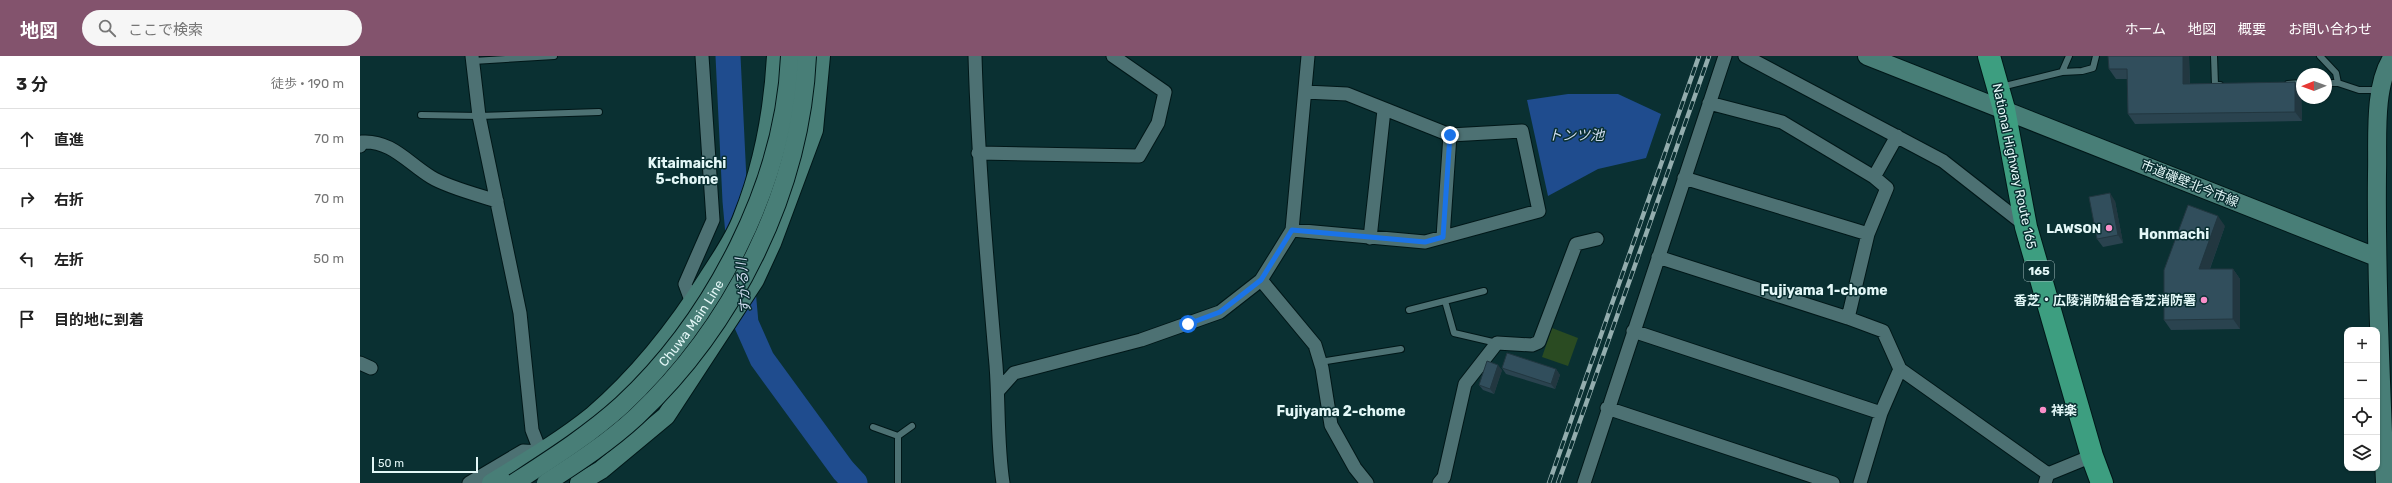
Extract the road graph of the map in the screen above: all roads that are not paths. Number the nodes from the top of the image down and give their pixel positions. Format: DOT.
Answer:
graph roads {
  1 [pos="554,56"];
  2 [pos="702,56"];
  3 [pos="776,56"];
  4 [pos="790,56"];
  5 [pos="807,56"];
  6 [pos="821,56"];
  7 [pos="975,56"];
  8 [pos="1113,56"];
  9 [pos="1308,56"];
  10 [pos="1725,56"];
  11 [pos="1745,56"];
  12 [pos="1867,56"];
  13 [pos="1989,56"];
  14 [pos="2069,56"];
  15 [pos="2096,56"];
  16 [pos="2214,56"];
  17 [pos="2320,56"];
  18 [pos="473,58"];
  19 [pos="2392,58"];
  20 [pos="2062,72"];
  21 [pos="2332,83"];
  22 [pos="2338,83"];
  23 [pos="2231,84"];
  24 [pos="2278,84"];
  25 [pos="2296,84"];
  26 [pos="1998,88"];
  27 [pos="2382,90"];
  28 [pos="1305,92"];
  29 [pos="1709,103"];
  30 [pos="2004,109"];
  31 [pos="1384,110"];
  32 [pos="599,112"];
  33 [pos="421,115"];
  34 [pos="479,116"];
  35 [pos="1450,135"];
  36 [pos="1897,136"];
  37 [pos="360,146"];
  38 [pos="978,153"];
  39 [pos="1874,176"];
  40 [pos="1684,178"];
  41 [pos="497,201"];
  42 [pos="2026,227"];
  43 [pos="1292,230"];
  44 [pos="1868,234"];
  45 [pos="1443,237"];
  46 [pos="1370,238"];
  47 [pos="1597,238"];
  48 [pos="1658,256"];
  49 [pos="2376,257"];
  50 [pos="1261,280"];
  51 [pos="1484,292"];
  52 [pos="1445,301"];
  53 [pos="692,303"];
  54 [pos="1409,310"];
  55 [pos="1848,318"];
  56 [pos="1633,331"];
  57 [pos="1497,343"];
  58 [pos="1401,349"];
  59 [pos="1320,362"];
  60 [pos="1900,369"];
  61 [pos="998,391"];
  62 [pos="1607,408"];
  63 [pos="1881,413"];
  64 [pos="912,426"];
  65 [pos="873,427"];
  66 [pos="898,436"];
  67 [pos="540,452"];
  68 [pos="2092,456"];
  69 [pos="2047,478"];
  70 [pos="1443,481"];
  71 [pos="469,483"];
  72 [pos="491,483"];
  73 [pos="514,483"];
  74 [pos="546,483"];
  75 [pos="552,483"];
  76 [pos="579,483"];
  77 [pos="898,483"];
  78 [pos="1003,483"];
  79 [pos="1367,483"];
  80 [pos="1584,483"];
  81 [pos="1833,483"];
  82 [pos="1860,483"];
  83 [pos="2102,483"];
  84 [pos="2385,483"];
  1 -- 18 [label="lane"];
  2 -- 53 [label="street"];
  3 -- 53 [label="main road"];
  4 -- 73 [label="main road, Chuwa Main Line, bridge"];
  5 -- 74 [label="main road, Chuwa Main Line, bridge"];
  6 -- 76 [label="main road"];
  7 -- 38 [label="street"];
  8 -- 38 [label="street"];
  9 -- 28 [label="street"];
  10 -- 29 [label="street"];
  11 -- 36 [label="street"];
  12 -- 30 [label="main road, 市道磯壁北今市線"];
  13 -- 26 [label="highway, National Highway Route 165 / 165"];
  14 -- 20 [label="lane"];
  15 -- 20 [label="lane"];
  16 -- 23 [label="lane"];
  17 -- 22 [label="lane"];
  18 -- 34 [label="street"];
  19 -- 27 [label="main road"];
  20 -- 26 [label="lane"];
  21 -- 22 [label="lane"];
  22 -- 27 [label="lane"];
  24 -- 25 [label="lane"];
  26 -- 30 [label="highway, National Highway Route 165 / 165"];
  27 -- 49 [label="main road"];
  28 -- 31 [label="street"];
  28 -- 43 [label="street"];
  29 -- 39 [label="street"];
  29 -- 40 [label="street"];
  30 -- 42 [label="highway, National Highway Route 165 / 165"];
  30 -- 49 [label="main road, 市道磯壁北今市線"];
  31 -- 35 [label="street"];
  31 -- 46 [label="street"];
  32 -- 34 [label="lane"];
  33 -- 34 [label="lane"];
  34 -- 41 [label="street"];
  35 -- 45 [label="street"];
  35 -- 45 [label="street"];
  36 -- 39 [label="street"];
  36 -- 42 [label="street"];
  37 -- 41 [label="street"];
  38 -- 61 [label="street"];
  39 -- 44 [label="street"];
  40 -- 44 [label="street"];
  40 -- 48 [label="street"];
  41 -- 67 [label="street"];
  42 -- 68 [label="highway, National Highway Route 165 / 165"];
  43 -- 46 [label="street"];
  43 -- 50 [label="street"];
  44 -- 55 [label="street"];
  45 -- 46 [label="street"];
  47 -- 57 [label="street"];
  48 -- 55 [label="street"];
  48 -- 56 [label="street"];
  49 -- 84 [label="main road"];
  50 -- 59 [label="street"];
  50 -- 61 [label="street"];
  51 -- 52 [label="lane"];
  52 -- 54 [label="lane"];
  52 -- 57 [label="lane"];
  53 -- 67 [label="main road"];
  55 -- 60 [label="street"];
  56 -- 62 [label="street"];
  56 -- 63 [label="street"];
  57 -- 70 [label="street"];
  58 -- 59 [label="lane"];
  59 -- 79 [label="street"];
  60 -- 63 [label="street"];
  60 -- 69 [label="street"];
  61 -- 78 [label="street"];
  62 -- 80 [label="street"];
  62 -- 81 [label="street"];
  63 -- 82 [label="street"];
  64 -- 66 [label="lane"];
  65 -- 66 [label="lane"];
  66 -- 77 [label="lane"];
  67 -- 71 [label="street"];
  67 -- 72 [label="main road"];
  67 -- 75 [label="street"];
  68 -- 69 [label="street"];
  68 -- 83 [label="highway, National Highway Route 165 / 165"];
}
